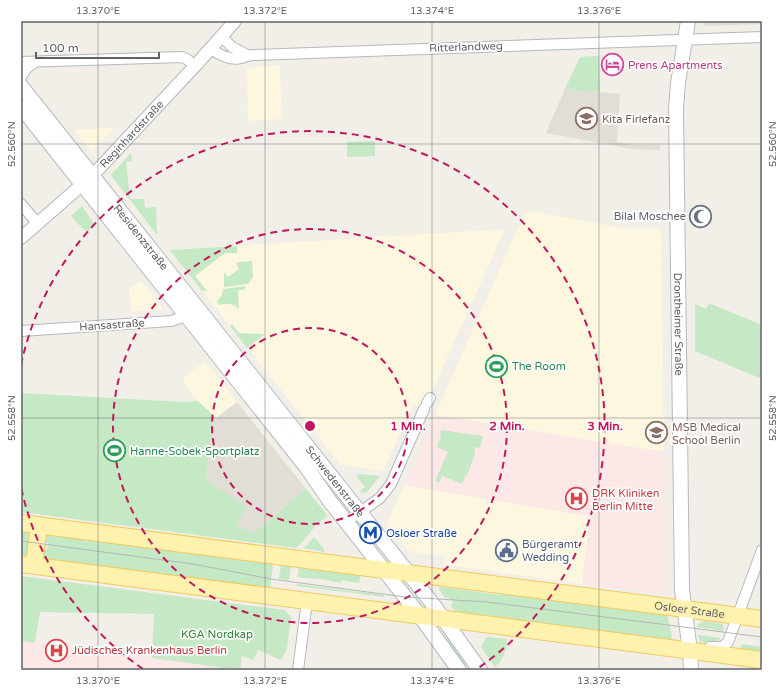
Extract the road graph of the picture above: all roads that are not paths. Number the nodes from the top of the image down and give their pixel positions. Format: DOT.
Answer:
graph roads {
  1 [pos="234,21"];
  2 [pos="688,21"];
  3 [pos="221,36"];
  4 [pos="762,37"];
  5 [pos="685,40"];
  6 [pos="210,49"];
  7 [pos="247,55"];
  8 [pos="21,62"];
  9 [pos="35,62"];
  10 [pos="195,66"];
  11 [pos="21,77"];
  12 [pos="21,86"];
  13 [pos="21,107"];
  14 [pos="93,175"];
  15 [pos="82,185"];
  16 [pos="21,204"];
  17 [pos="38,224"];
  18 [pos="21,238"];
  19 [pos="201,311"];
  20 [pos="187,316"];
  21 [pos="21,331"];
  22 [pos="256,392"];
  23 [pos="427,404"];
  24 [pos="360,512"];
  25 [pos="346,522"];
  26 [pos="21,523"];
  27 [pos="39,525"];
  28 [pos="762,550"];
  29 [pos="27,564"];
  30 [pos="385,571"];
  31 [pos="409,574"];
  32 [pos="307,601"];
  33 [pos="684,609"];
  34 [pos="420,616"];
  35 [pos="737,616"];
  36 [pos="444,619"];
  37 [pos="762,619"];
  38 [pos="698,651"];
  39 [pos="762,660"];
  40 [pos="298,670"];
  41 [pos="459,670"];
  42 [pos="480,670"];
  43 [pos="691,670"];
  1 -- 3 [label="street, Reginhardstraße"];
  2 -- 5 [label="main road, Drontheimer Straße"];
  3 -- 6 [label="street, Reginhardstraße"];
  3 -- 7 [label="street"];
  4 -- 5 [label="street, Ritterlandweg"];
  5 -- 7 [label="street, Ritterlandweg"];
  5 -- 33 [label="main road, Drontheimer Straße"];
  6 -- 7 [label="street, Ritterlandweg"];
  6 -- 10 [label="street, Reginhardstraße"];
  8 -- 9 [label="street"];
  9 -- 10 [label="street"];
  9 -- 11 [label="street"];
  10 -- 14 [label="street, Reginhardstraße"];
  12 -- 14 [label="main road, Residenzstraße"];
  13 -- 15 [label="main road, Residenzstraße"];
  14 -- 15 [label="street, Reginhardstraße"];
  14 -- 19 [label="main road, Residenzstraße"];
  15 -- 17 [label="street, Reginhardstraße"];
  15 -- 20 [label="main road, Residenzstraße"];
  16 -- 17 [label="street"];
  17 -- 18 [label="street, Reginhardstraße"];
  19 -- 20 [label="street, Hansastraße"];
  19 -- 22 [label="main road, Residenzstraße"];
  20 -- 21 [label="street, Hansastraße"];
  20 -- 22 [label="main road, Residenzstraße"];
  22 -- 24 [label="main road, Schwedenstraße"];
  22 -- 25 [label="main road, Schwedenstraße"];
  23 -- 24 [label="street"];
  24 -- 25 [label="street"];
  24 -- 31 [label="main road, Schwedenstraße"];
  25 -- 30 [label="main road, Schwedenstraße"];
  26 -- 27 [label="main road, Osloer Straße"];
  27 -- 29 [label="main road"];
  27 -- 30 [label="main road, Osloer Straße"];
  28 -- 35 [label="street"];
  29 -- 32 [label="main road"];
  30 -- 31 [label="main road, Osloer Straße"];
  30 -- 34 [label="main road, Schwedenstraße"];
  31 -- 33 [label="main road, Osloer Straße"];
  31 -- 36 [label="main road, Schwedenstraße"];
  32 -- 34 [label="main road"];
  32 -- 40 [label="street"];
  33 -- 35 [label="main road, Osloer Straße"];
  33 -- 38 [label="main road, Drontheimer Straße"];
  34 -- 36 [label="main road"];
  34 -- 41 [label="main road, Schwedenstraße"];
  35 -- 37 [label="main road, Osloer Straße"];
  35 -- 38 [label="street"];
  36 -- 38 [label="main road"];
  36 -- 42 [label="main road, Schwedenstraße"];
  38 -- 39 [label="main road"];
  38 -- 43 [label="main road, Drontheimer Straße"];
}
